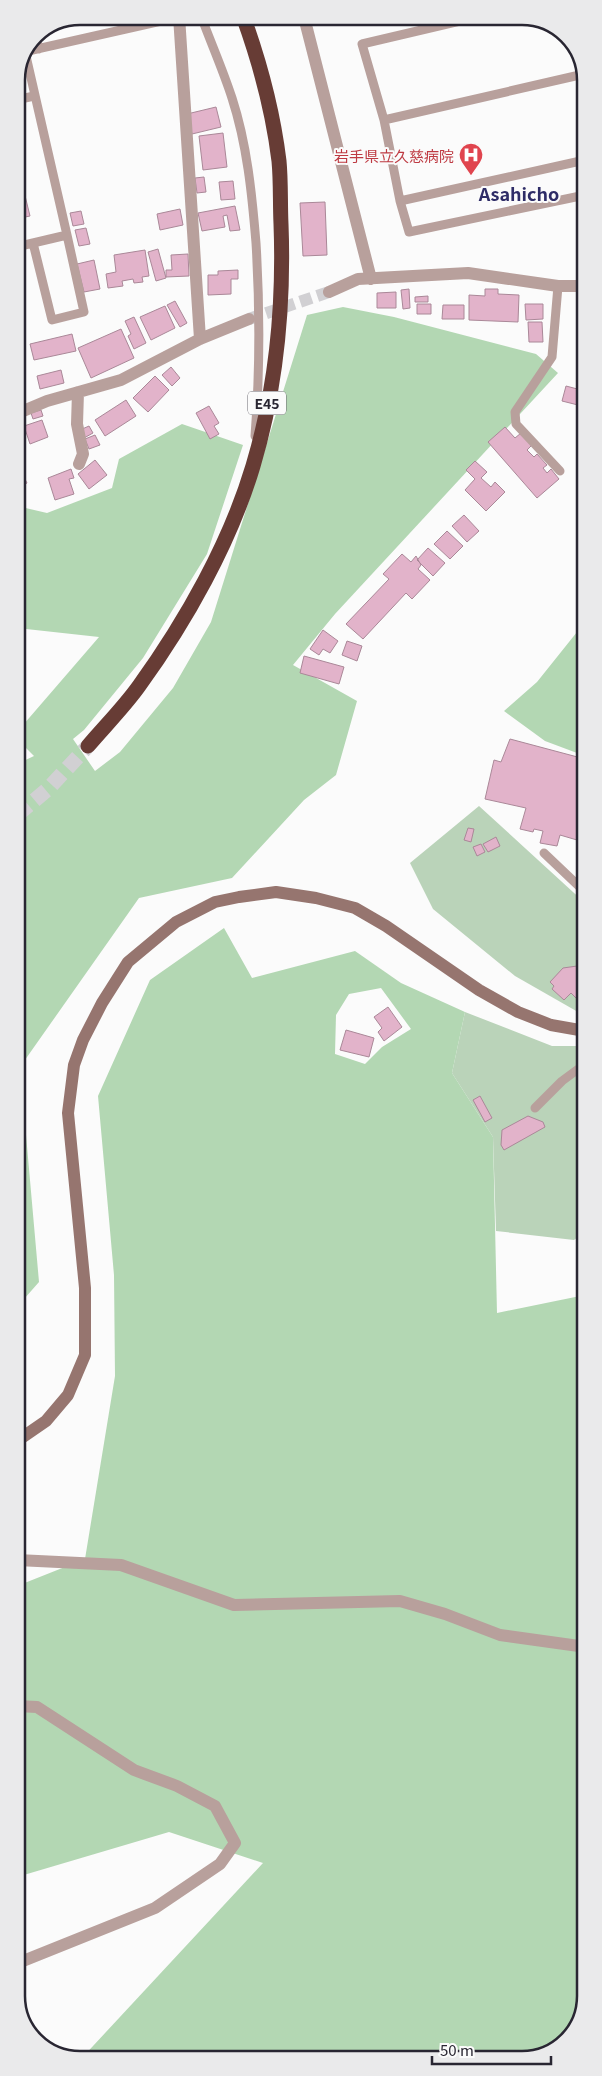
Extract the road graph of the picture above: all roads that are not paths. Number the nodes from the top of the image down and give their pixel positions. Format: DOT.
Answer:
graph roads {
  1 [pos="144,25"];
  2 [pos="180,25"];
  3 [pos="204,25"];
  4 [pos="246,25"];
  5 [pos="306,25"];
  6 [pos="443,25"];
  7 [pos="38,45"];
  8 [pos="39,49"];
  9 [pos="34,50"];
  10 [pos="28,64"];
  11 [pos="577,76"];
  12 [pos="34,96"];
  13 [pos="25,98"];
  14 [pos="384,120"];
  15 [pos="577,162"];
  16 [pos="577,196"];
  17 [pos="400,201"];
  18 [pos="66,235"];
  19 [pos="33,243"];
  20 [pos="25,245"];
  21 [pos="371,279"];
  22 [pos="558,286"];
  23 [pos="577,286"];
  24 [pos="329,292"];
  25 [pos="249,319"];
  26 [pos="200,339"];
  27 [pos="78,392"];
  28 [pos="25,410"];
  29 [pos="79,464"];
  30 [pos="253,466"];
  31 [pos="560,471"];
  32 [pos="88,746"];
  33 [pos="544,853"];
  34 [pos="577,884"];
  35 [pos="577,1030"];
  36 [pos="577,1070"];
  37 [pos="535,1108"];
  38 [pos="25,1435"];
  39 [pos="25,1560"];
  40 [pos="577,1646"];
  41 [pos="25,1706"];
  42 [pos="25,1960"];
  1 -- 8 [label="lane"];
  2 -- 26 [label="street"];
  3 -- 30 [label="lane"];
  4 -- 30 [label="highway, E45"];
  5 -- 21 [label="street"];
  6 -- 14 [label="lane"];
  7 -- 8 [label="lane"];
  8 -- 9 [label="lane"];
  10 -- 12 [label="lane"];
  11 -- 14 [label="lane"];
  12 -- 13 [label="lane"];
  12 -- 18 [label="lane"];
  14 -- 17 [label="lane"];
  15 -- 17 [label="lane"];
  16 -- 17 [label="lane"];
  18 -- 19 [label="lane"];
  18 -- 19 [label="lane"];
  19 -- 20 [label="lane"];
  21 -- 22 [label="street"];
  21 -- 24 [label="street"];
  22 -- 23 [label="street"];
  22 -- 31 [label="lane"];
  25 -- 26 [label="street"];
  26 -- 27 [label="street"];
  27 -- 28 [label="street"];
  27 -- 29 [label="street"];
  30 -- 32 [label="highway, E45"];
  33 -- 34 [label="lane"];
  35 -- 38 [label="street"];
  36 -- 37 [label="lane"];
  39 -- 40 [label="street"];
  41 -- 42 [label="street"];
}
